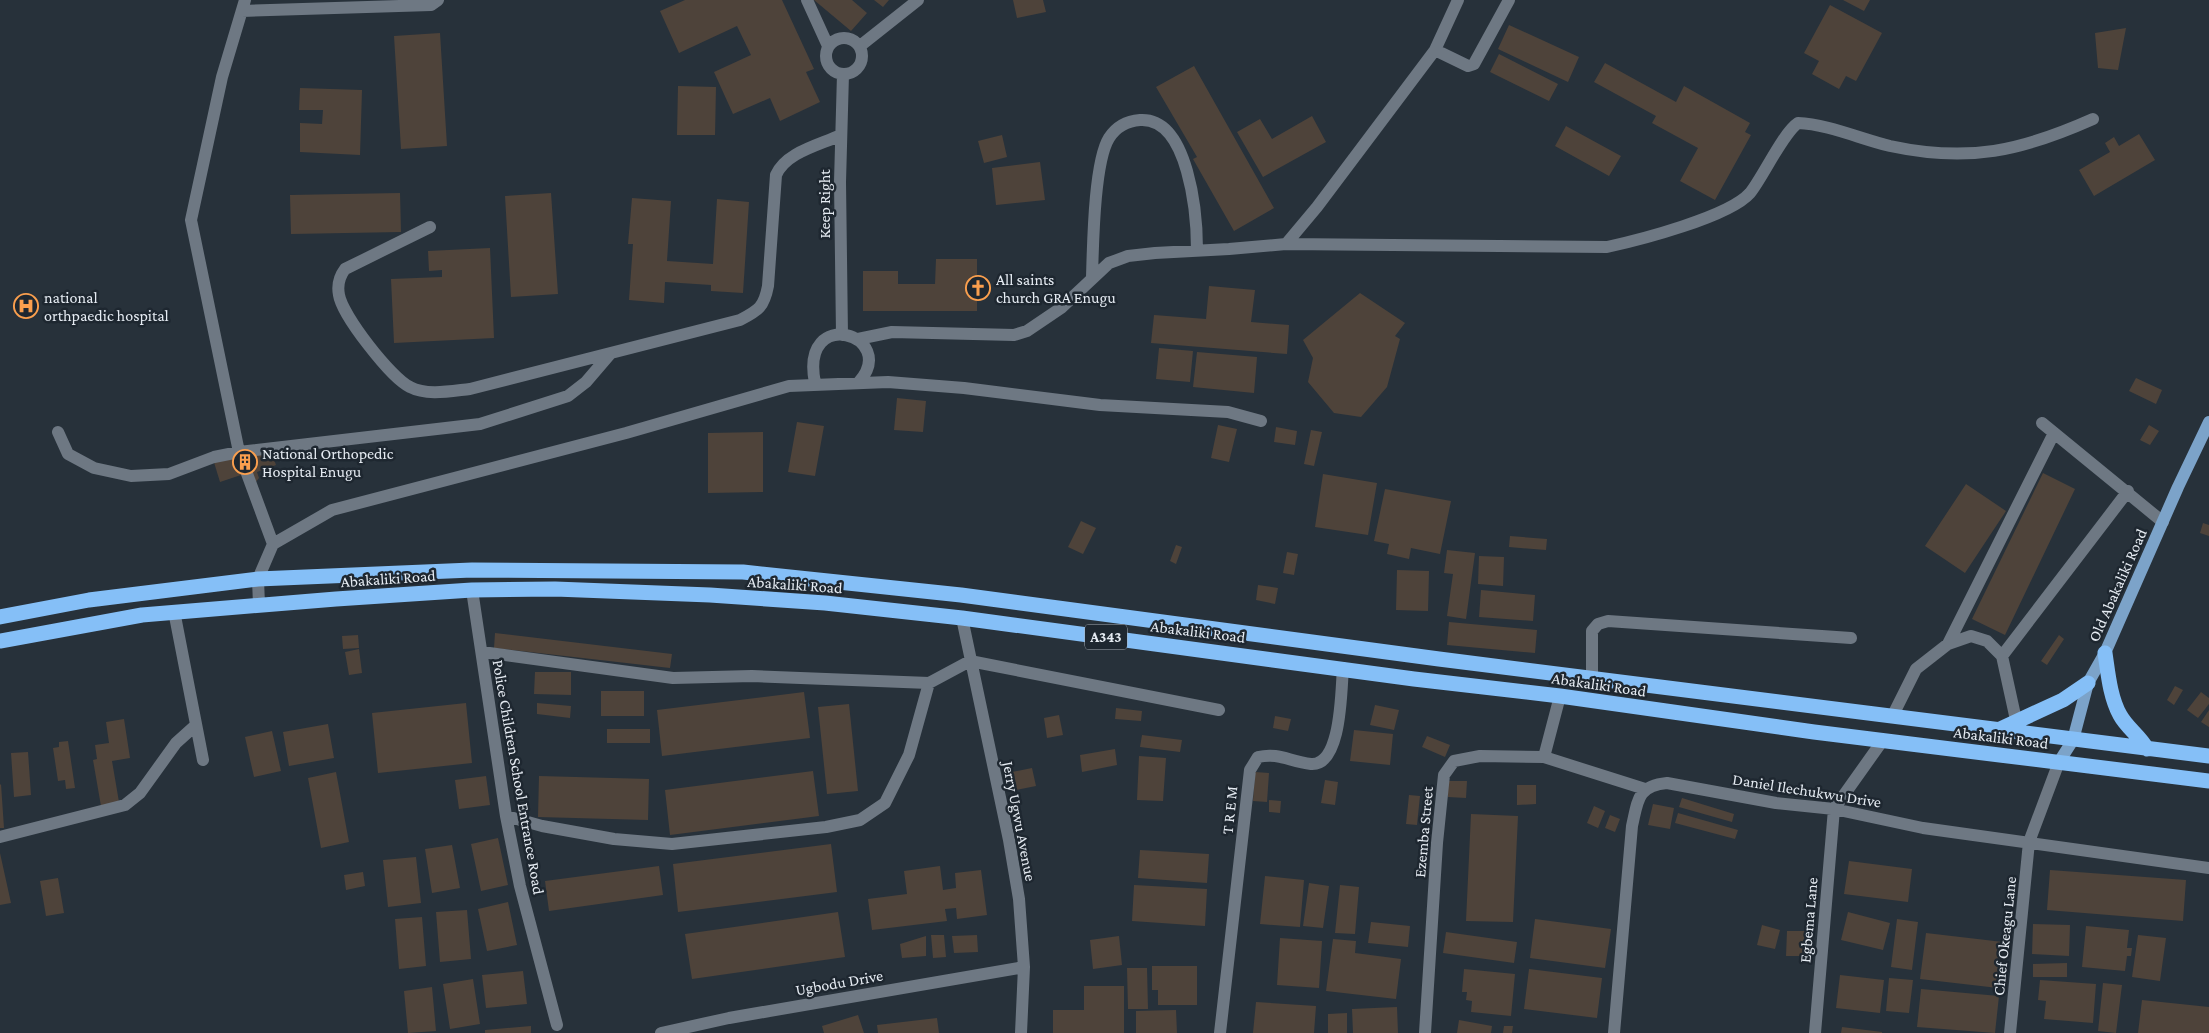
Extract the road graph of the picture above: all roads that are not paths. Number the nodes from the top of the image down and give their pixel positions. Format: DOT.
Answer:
graph roads {
  1 [pos="438,0"];
  2 [pos="807,0"];
  3 [pos="918,0"];
  4 [pos="1458,0"];
  5 [pos="1509,0"];
  6 [pos="244,5"];
  7 [pos="828,46"];
  8 [pos="860,46"];
  9 [pos="1435,50"];
  10 [pos="843,74"];
  11 [pos="2093,118"];
  12 [pos="841,135"];
  13 [pos="430,227"];
  14 [pos="1286,244"];
  15 [pos="1197,250"];
  16 [pos="1092,277"];
  17 [pos="842,335"];
  18 [pos="858,339"];
  19 [pos="610,354"];
  20 [pos="859,382"];
  21 [pos="815,383"];
  22 [pos="1261,421"];
  23 [pos="2209,422"];
  24 [pos="2042,423"];
  25 [pos="58,432"];
  26 [pos="2054,433"];
  27 [pos="239,452"];
  28 [pos="2128,491"];
  29 [pos="2163,522"];
  30 [pos="273,544"];
  31 [pos="258,579"];
  32 [pos="472,590"];
  33 [pos="259,605"];
  34 [pos="174,612"];
  35 [pos="0,617"];
  36 [pos="962,618"];
  37 [pos="1851,638"];
  38 [pos="0,641"];
  39 [pos="1948,644"];
  40 [pos="482,652"];
  41 [pos="2105,653"];
  42 [pos="2002,656"];
  43 [pos="970,661"];
  44 [pos="1344,668"];
  45 [pos="1592,678"];
  46 [pos="929,683"];
  47 [pos="2088,683"];
  48 [pos="1560,696"];
  49 [pos="1219,710"];
  50 [pos="1893,714"];
  51 [pos="2016,720"];
  52 [pos="196,725"];
  53 [pos="1998,730"];
  54 [pos="1883,740"];
  55 [pos="2072,740"];
  56 [pos="2147,749"];
  57 [pos="2209,756"];
  58 [pos="1544,757"];
  59 [pos="203,760"];
  60 [pos="2059,762"];
  61 [pos="2209,781"];
  62 [pos="1645,789"];
  63 [pos="1834,809"];
  64 [pos="506,816"];
  65 [pos="0,837"];
  66 [pos="2029,842"];
  67 [pos="2209,868"];
  68 [pos="1024,967"];
  69 [pos="557,1025"];
  70 [pos="661,1033"];
  71 [pos="1020,1033"];
  72 [pos="1220,1033"];
  73 [pos="1425,1033"];
  74 [pos="1614,1033"];
  75 [pos="1815,1033"];
  76 [pos="2010,1033"];
  1 -- 6 [label="street"];
  2 -- 7 [label="street"];
  3 -- 8 [label="street"];
  4 -- 9 [label="street"];
  5 -- 9 [label="street"];
  6 -- 27 [label="street"];
  7 -- 8 [label="street"];
  7 -- 10 [label="street"];
  8 -- 10 [label="street"];
  9 -- 14 [label="street"];
  10 -- 12 [label="street, Keep Right"];
  11 -- 14 [label="street"];
  12 -- 17 [label="street, Keep Right"];
  12 -- 19 [label="street"];
  13 -- 19 [label="street"];
  14 -- 15 [label="street"];
  15 -- 16 [label="street"];
  15 -- 16 [label="street"];
  16 -- 18 [label="street"];
  17 -- 18 [label="street"];
  17 -- 21 [label="street"];
  18 -- 20 [label="street"];
  19 -- 27 [label="street"];
  20 -- 21 [label="street"];
  20 -- 22 [label="street"];
  21 -- 30 [label="street"];
  23 -- 29 [label="main road, Old Abakaliki Road"];
  24 -- 26 [label="street"];
  25 -- 27 [label="street"];
  26 -- 28 [label="street"];
  26 -- 39 [label="street"];
  27 -- 30 [label="street"];
  28 -- 29 [label="street"];
  28 -- 42 [label="street"];
  29 -- 41 [label="main road, Old Abakaliki Road"];
  30 -- 31 [label="street"];
  31 -- 33 [label="street"];
  31 -- 35 [label="highway, Abakaliki Road / A343"];
  31 -- 45 [label="highway, Abakaliki Road / A343"];
  32 -- 33 [label="highway, Abakaliki Road / A343"];
  32 -- 36 [label="highway, Abakaliki Road / A343"];
  32 -- 40 [label="street, Police Children School Entrance Road"];
  33 -- 34 [label="highway, Abakaliki Road / A343"];
  34 -- 38 [label="highway, Abakaliki Road / A343"];
  34 -- 52 [label="street"];
  36 -- 43 [label="street, Jerry Ugwu Avenue"];
  36 -- 44 [label="highway, Abakaliki Road / A343"];
  37 -- 45 [label="street"];
  39 -- 42 [label="street"];
  39 -- 50 [label="street"];
  40 -- 46 [label="street"];
  40 -- 64 [label="street, Police Children School Entrance Road"];
  41 -- 47 [label="main road, Old Abakaliki Road"];
  41 -- 56 [label="highway"];
  42 -- 51 [label="street"];
  43 -- 46 [label="street"];
  43 -- 49 [label="street"];
  43 -- 68 [label="street, Jerry Ugwu Avenue"];
  44 -- 48 [label="highway, Abakaliki Road / A343"];
  44 -- 72 [label="street, T R E M"];
  45 -- 50 [label="highway, Abakaliki Road / A343"];
  46 -- 64 [label="street"];
  47 -- 51 [label="highway"];
  47 -- 55 [label="main road, Old Abakaliki Road"];
  48 -- 54 [label="highway, Abakaliki Road / A343"];
  48 -- 58 [label="street"];
  50 -- 53 [label="highway, Abakaliki Road / A343"];
  51 -- 53 [label="highway"];
  52 -- 59 [label="street"];
  52 -- 65 [label="street"];
  53 -- 55 [label="highway, Abakaliki Road / A343"];
  54 -- 60 [label="highway, Abakaliki Road / A343"];
  54 -- 63 [label="street"];
  55 -- 56 [label="highway, Abakaliki Road / A343"];
  55 -- 60 [label="main road, Old Abakaliki Road"];
  56 -- 57 [label="highway, Abakaliki Road / A343"];
  58 -- 62 [label="street, Ezemba Street"];
  58 -- 73 [label="street, Ezemba Street"];
  60 -- 61 [label="highway, Abakaliki Road / A343"];
  60 -- 66 [label="street, Chief Okeagu Lane"];
  62 -- 63 [label="street, Daniel Ilechukwu Drive"];
  62 -- 74 [label="street"];
  63 -- 66 [label="street, Daniel Ilechukwu Drive"];
  63 -- 75 [label="street, Egbema Lane"];
  64 -- 69 [label="street, Police Children School Entrance Road"];
  66 -- 67 [label="street, Daniel Ilechukwu Drive"];
  66 -- 76 [label="street, Chief Okeagu Lane"];
  68 -- 70 [label="street, Ugbodu Drive"];
  68 -- 71 [label="street, Jerry Ugwu Avenue"];
}
